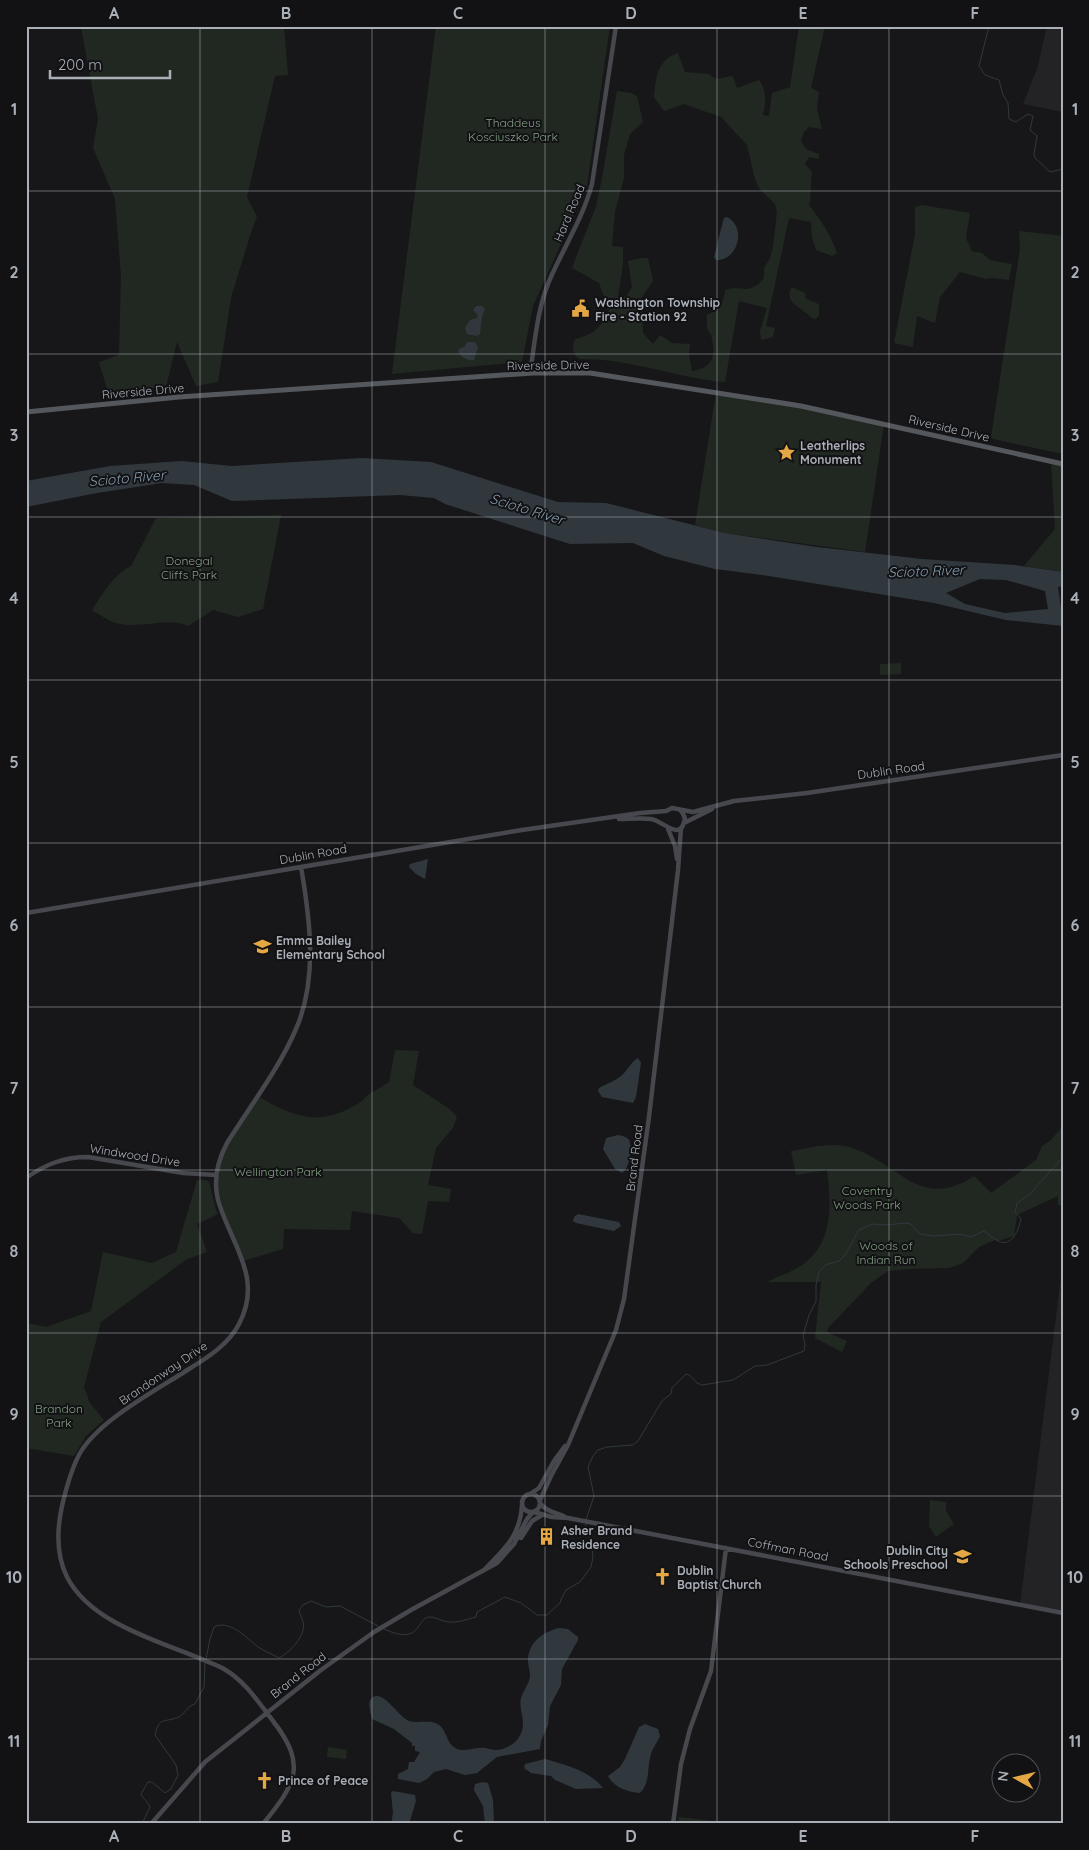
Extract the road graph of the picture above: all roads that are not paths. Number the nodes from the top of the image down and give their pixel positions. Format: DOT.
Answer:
graph roads {
  1 [pos="616,26"];
  2 [pos="530,373"];
  3 [pos="26,412"];
  4 [pos="1063,464"];
  5 [pos="1063,755"];
  6 [pos="722,804"];
  7 [pos="680,810"];
  8 [pos="666,811"];
  9 [pos="603,819"];
  10 [pos="683,825"];
  11 [pos="666,826"];
  12 [pos="301,867"];
  13 [pos="678,870"];
  14 [pos="26,912"];
  15 [pos="216,1175"];
  16 [pos="26,1178"];
  17 [pos="570,1439"];
  18 [pos="530,1494"];
  19 [pos="540,1502"];
  20 [pos="522,1505"];
  21 [pos="534,1512"];
  22 [pos="544,1515"];
  23 [pos="568,1518"];
  24 [pos="514,1544"];
  25 [pos="726,1548"];
  26 [pos="481,1573"];
  27 [pos="1063,1613"];
  28 [pos="266,1713"];
  29 [pos="151,1824"];
  30 [pos="263,1824"];
  31 [pos="673,1824"];
  1 -- 2 [label="main road, Hard Road"];
  2 -- 3 [label="main road, Riverside Drive"];
  2 -- 4 [label="main road, Riverside Drive"];
  5 -- 6 [label="main road, Dublin Road"];
  6 -- 7 [label="main road, Dublin Road"];
  6 -- 10 [label="main road, Dublin Road"];
  7 -- 8 [label="main road"];
  7 -- 10 [label="main road"];
  8 -- 9 [label="main road, Dublin Road"];
  8 -- 11 [label="main road"];
  9 -- 11 [label="main road, Dublin Road"];
  9 -- 12 [label="main road, Dublin Road"];
  10 -- 11 [label="main road"];
  10 -- 13 [label="main road, Brand Road"];
  11 -- 13 [label="main road, Brand Road"];
  12 -- 14 [label="main road, Dublin Road"];
  12 -- 15 [label="main road, Brandonway Drive"];
  13 -- 17 [label="main road, Brand Road"];
  15 -- 16 [label="main road, Windwood Drive"];
  15 -- 28 [label="main road, Brandonway Drive"];
  17 -- 18 [label="main road, Brand Road"];
  17 -- 19 [label="main road, Brand Road"];
  18 -- 19 [label="main road"];
  18 -- 20 [label="main road"];
  19 -- 21 [label="main road"];
  19 -- 23 [label="main road, Coffman Road"];
  20 -- 21 [label="main road"];
  20 -- 26 [label="main road, Brand Road"];
  21 -- 22 [label="main road, Coffman Road"];
  21 -- 24 [label="main road, Brand Road"];
  22 -- 23 [label="main road, Coffman Road"];
  22 -- 24 [label="main road, Brand Road"];
  23 -- 25 [label="main road, Coffman Road"];
  24 -- 26 [label="main road, Brand Road"];
  25 -- 27 [label="main road, Coffman Road"];
  25 -- 31 [label="main road"];
  26 -- 28 [label="main road, Brand Road"];
  28 -- 29 [label="main road, Brand Road"];
  28 -- 30 [label="main road, Brandonway Drive"];
}
